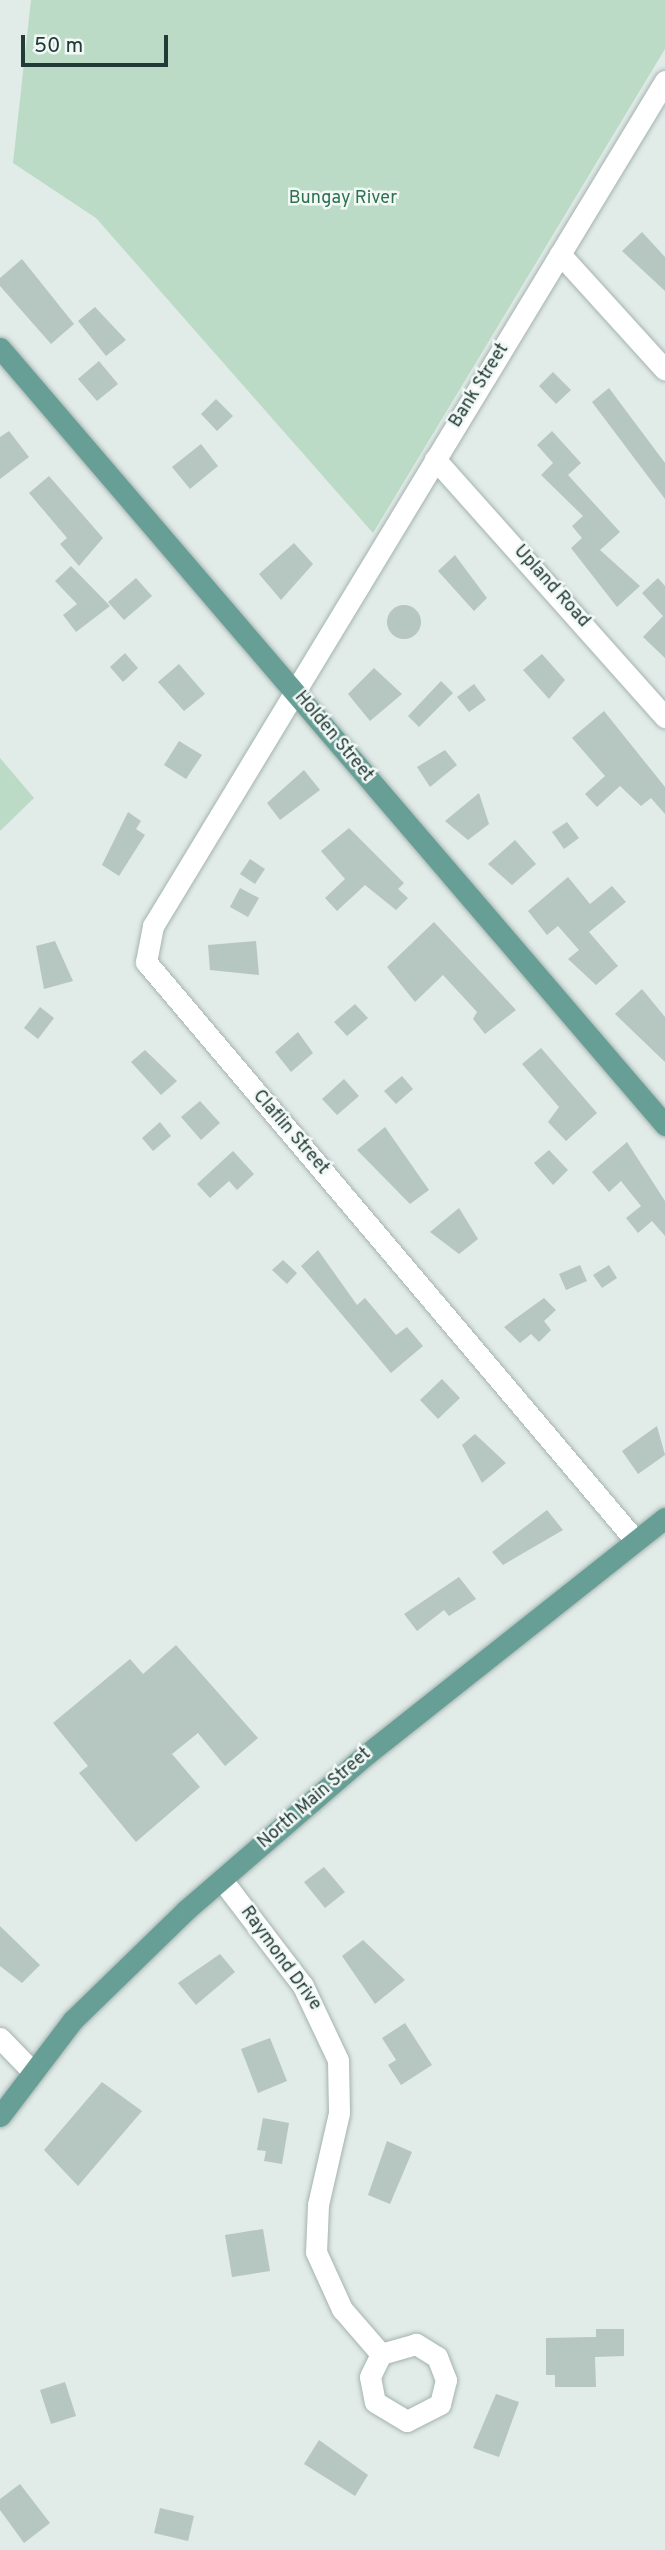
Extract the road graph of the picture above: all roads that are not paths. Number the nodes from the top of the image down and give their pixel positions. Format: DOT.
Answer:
graph roads {
  1 [pos="665,81"];
  2 [pos="560,254"];
  3 [pos="0,348"];
  4 [pos="665,370"];
  5 [pos="435,459"];
  6 [pos="294,691"];
  7 [pos="665,717"];
  8 [pos="665,1125"];
  9 [pos="665,1518"];
  10 [pos="635,1540"];
  11 [pos="222,1880"];
  12 [pos="0,2038"];
  13 [pos="32,2071"];
  14 [pos="0,2116"];
  15 [pos="381,2354"];
  1 -- 2 [label="street, Bank Street"];
  2 -- 4 [label="street"];
  2 -- 5 [label="street, Bank Street"];
  3 -- 6 [label="main road, Holden Street"];
  5 -- 6 [label="street, Bank Street"];
  5 -- 7 [label="street, Upland Road"];
  6 -- 8 [label="main road, Holden Street"];
  6 -- 10 [label="street, Claflin Street"];
  9 -- 10 [label="main road, North Main Street"];
  10 -- 11 [label="main road, North Main Street"];
  11 -- 13 [label="main road, North Main Street"];
  11 -- 15 [label="street, Raymond Drive"];
  12 -- 13 [label="street"];
  13 -- 14 [label="main road, North Main Street"];
}
